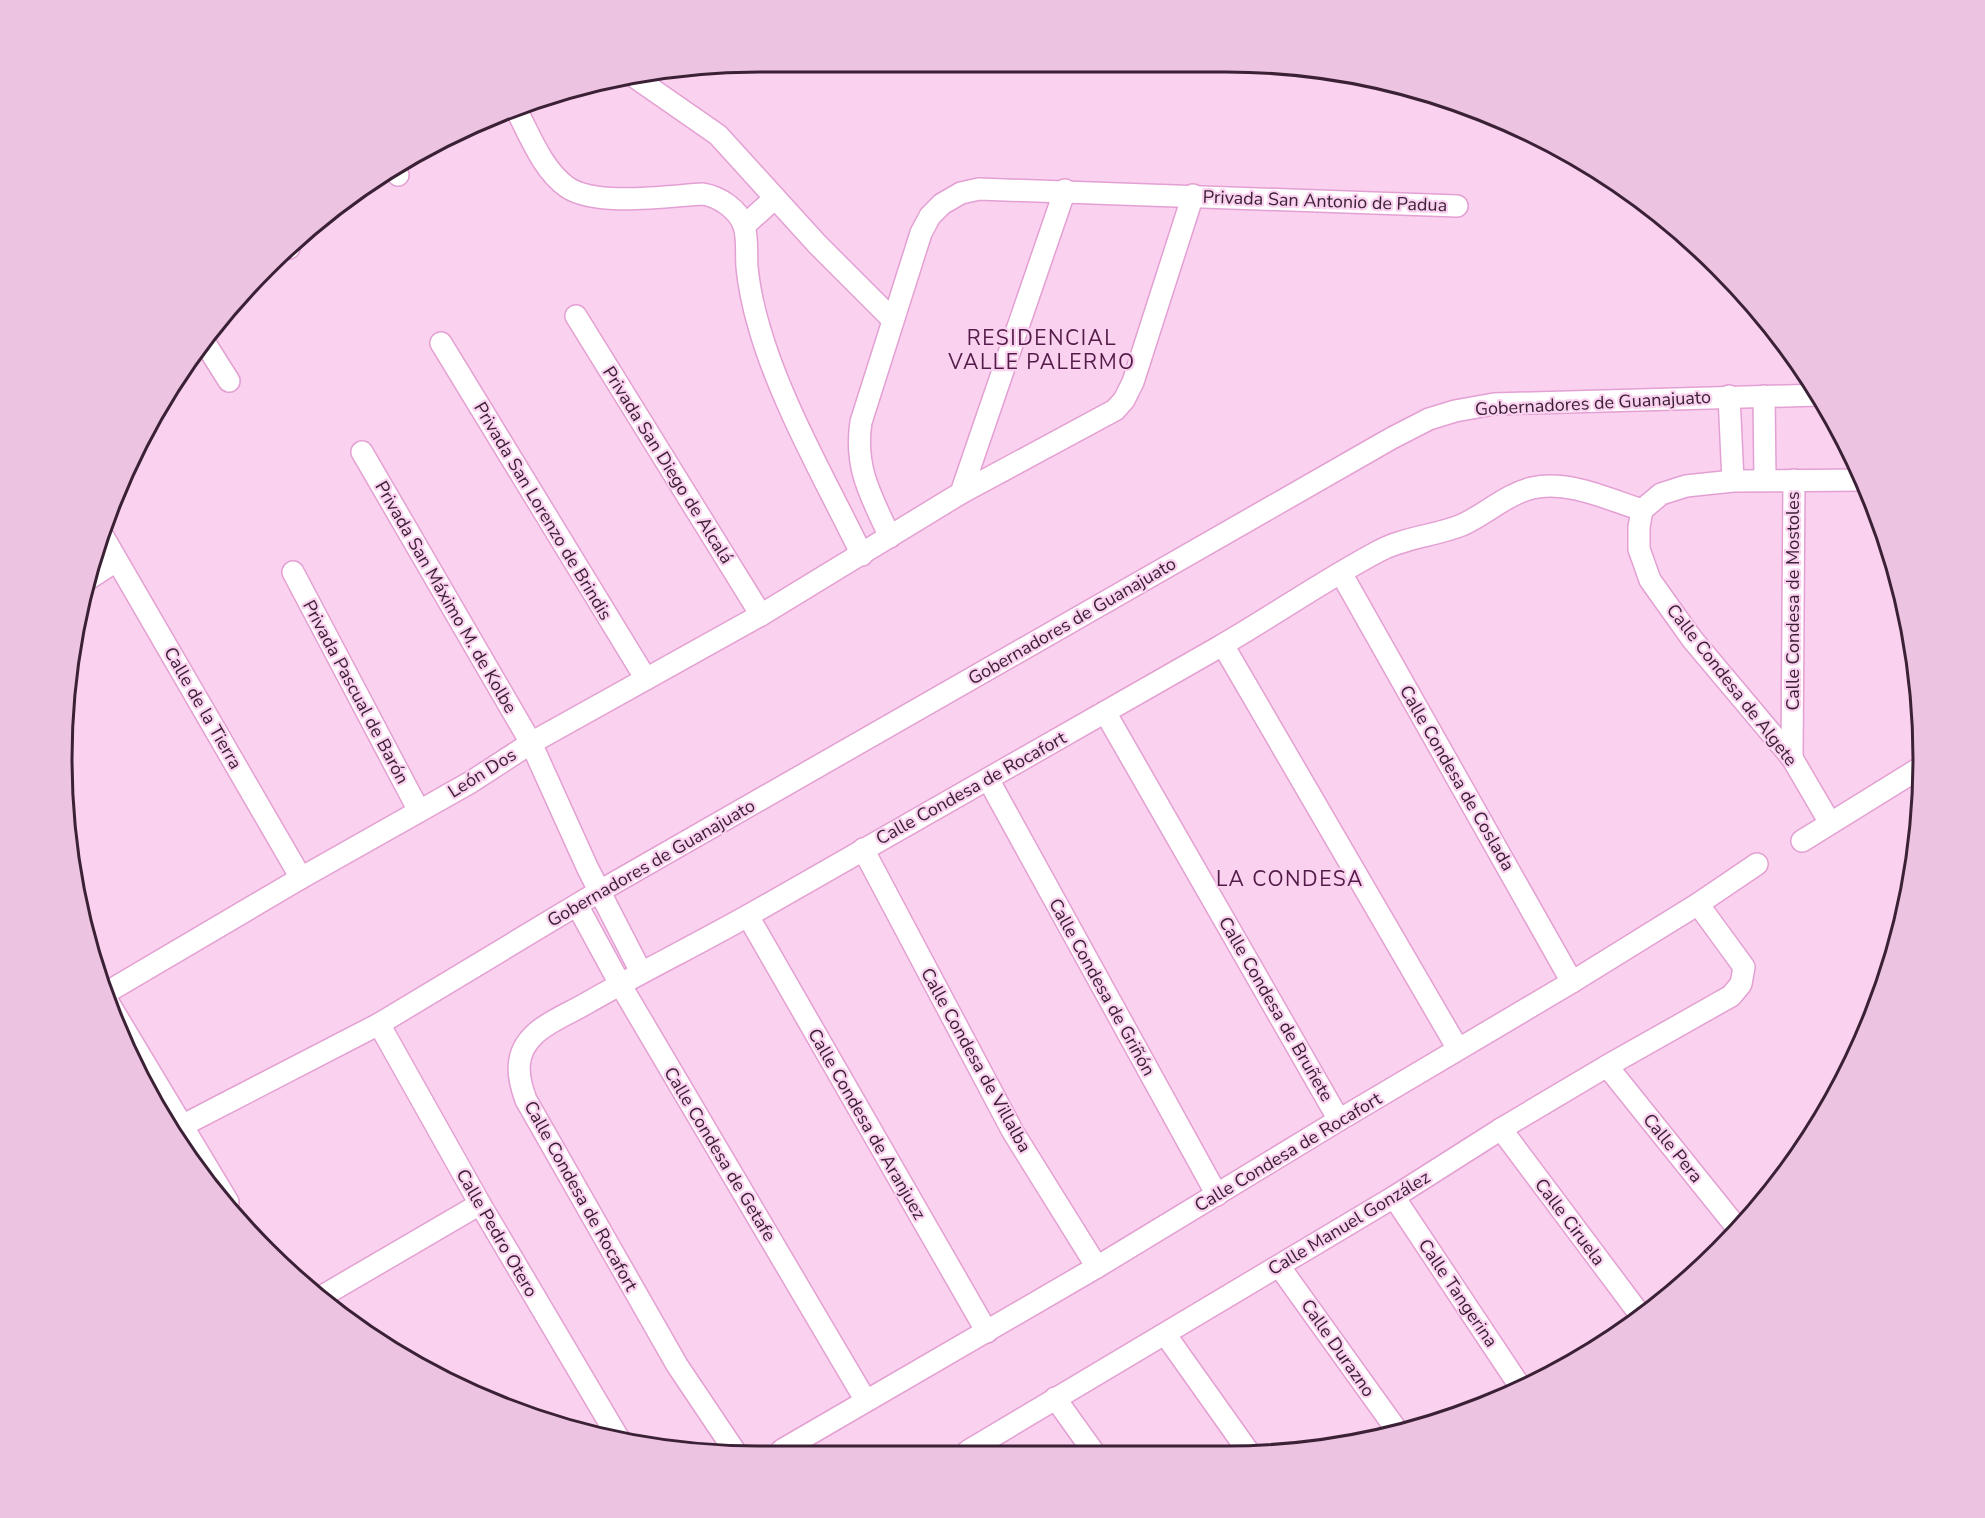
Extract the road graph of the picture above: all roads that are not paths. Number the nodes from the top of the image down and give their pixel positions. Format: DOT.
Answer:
graph roads {
  1 [pos="642,82"];
  2 [pos="519,115"];
  3 [pos="1065,190"];
  4 [pos="1193,195"];
  5 [pos="775,198"];
  6 [pos="1457,206"];
  7 [pos="744,226"];
  8 [pos="576,316"];
  9 [pos="892,319"];
  10 [pos="441,343"];
  11 [pos="209,349"];
  12 [pos="229,381"];
  13 [pos="1808,395"];
  14 [pos="1729,396"];
  15 [pos="1764,396"];
  16 [pos="362,452"];
  17 [pos="1766,480"];
  18 [pos="1794,480"];
  19 [pos="1854,480"];
  20 [pos="1733,481"];
  21 [pos="961,493"];
  22 [pos="1642,510"];
  23 [pos="890,537"];
  24 [pos="107,543"];
  25 [pos="862,555"];
  26 [pos="116,561"];
  27 [pos="293,572"];
  28 [pos="97,573"];
  29 [pos="1341,573"];
  30 [pos="761,615"];
  31 [pos="1223,645"];
  32 [pos="646,679"];
  33 [pos="1105,712"];
  34 [pos="531,743"];
  35 [pos="1792,758"];
  36 [pos="1913,772"];
  37 [pos="988,779"];
  38 [pos="419,811"];
  39 [pos="1830,823"];
  40 [pos="1802,841"];
  41 [pos="863,849"];
  42 [pos="1757,864"];
  43 [pos="301,878"];
  44 [pos="600,891"];
  45 [pos="1698,904"];
  46 [pos="577,905"];
  47 [pos="748,916"];
  48 [pos="641,972"];
  49 [pos="1572,982"];
  50 [pos="620,984"];
  51 [pos="112,990"];
  52 [pos="379,1024"];
  53 [pos="1458,1049"];
  54 [pos="1607,1066"];
  55 [pos="1339,1120"];
  56 [pos="179,1127"];
  57 [pos="1502,1129"];
  58 [pos="1217,1195"];
  59 [pos="1394,1197"];
  60 [pos="480,1204"];
  61 [pos="1733,1223"];
  62 [pos="1279,1266"];
  63 [pos="1097,1267"];
  64 [pos="327,1293"];
  65 [pos="1636,1310"];
  66 [pos="987,1332"];
  67 [pos="1165,1334"];
  68 [pos="1517,1381"];
  69 [pos="1055,1398"];
  70 [pos="866,1401"];
  71 [pos="1393,1425"];
  72 [pos="614,1430"];
  73 [pos="731,1445"];
  74 [pos="789,1446"];
  75 [pos="975,1446"];
  76 [pos="1090,1446"];
  77 [pos="1245,1446"];
  1 -- 5 [label="street"];
  2 -- 7 [label="street"];
  3 -- 4 [label="street, Privada San Antonio de Padua"];
  3 -- 9 [label="street, Privada San Antonio de Padua"];
  3 -- 21 [label="street"];
  4 -- 6 [label="street, Privada San Antonio de Padua"];
  4 -- 21 [label="street, León Dos"];
  5 -- 7 [label="street"];
  5 -- 9 [label="street"];
  7 -- 25 [label="street"];
  8 -- 30 [label="street, Privada San Diego de Alcalá"];
  9 -- 23 [label="street, Privada San Antonio de Padua"];
  10 -- 32 [label="street, Privada San Lorenzo de Brindis"];
  11 -- 12 [label="street"];
  13 -- 15 [label="street, Gobernadores de Guanajuato"];
  14 -- 15 [label="street, Gobernadores de Guanajuato"];
  14 -- 20 [label="street"];
  14 -- 44 [label="street, Gobernadores de Guanajuato"];
  15 -- 17 [label="street"];
  16 -- 34 [label="street, Privada San Máximo M. de Kolbe"];
  17 -- 18 [label="street"];
  17 -- 20 [label="street"];
  18 -- 19 [label="street"];
  18 -- 35 [label="street, Calle Condesa de Mostoles"];
  20 -- 22 [label="street"];
  21 -- 23 [label="street, León Dos"];
  22 -- 29 [label="street, Calle Condesa de Rocafort"];
  22 -- 35 [label="street, Calle Condesa de Algete"];
  23 -- 25 [label="street, León Dos"];
  24 -- 26 [label="street, Calle de la Tierra"];
  25 -- 30 [label="street, León Dos"];
  26 -- 28 [label="street"];
  26 -- 43 [label="street, Calle de la Tierra"];
  27 -- 38 [label="street, Privada Pascual de Barón"];
  29 -- 31 [label="street, Calle Condesa de Rocafort"];
  29 -- 49 [label="street, Calle Condesa de Coslada"];
  30 -- 32 [label="street, León Dos"];
  31 -- 33 [label="street, Calle Condesa de Rocafort"];
  31 -- 53 [label="street"];
  32 -- 34 [label="street, León Dos"];
  33 -- 37 [label="street, Calle Condesa de Rocafort"];
  33 -- 55 [label="street, Calle Condesa de Bruñete"];
  34 -- 38 [label="street, León Dos"];
  34 -- 44 [label="street, Privada San Máximo M. de Kolbe"];
  35 -- 39 [label="street, Calle Condesa de Algete"];
  36 -- 39 [label="street"];
  37 -- 41 [label="street, Calle Condesa de Rocafort"];
  37 -- 58 [label="street, Calle Condesa de Griñón"];
  38 -- 43 [label="street, León Dos"];
  39 -- 40 [label="street"];
  41 -- 47 [label="street, Calle Condesa de Rocafort"];
  41 -- 63 [label="street, Calle Condesa de Villalba"];
  42 -- 45 [label="street, Calle Condesa de Rocafort"];
  43 -- 51 [label="street, León Dos"];
  44 -- 46 [label="street, Gobernadores de Guanajuato"];
  44 -- 48 [label="street"];
  45 -- 49 [label="street, Calle Condesa de Rocafort"];
  45 -- 54 [label="street, Calle Manuel González"];
  46 -- 50 [label="street, Calle Condesa de Getafe"];
  46 -- 52 [label="street, Gobernadores de Guanajuato"];
  47 -- 48 [label="street, Calle Condesa de Rocafort"];
  47 -- 66 [label="street, Calle Condesa de Aranjuez"];
  48 -- 50 [label="street, Calle Condesa de Rocafort"];
  49 -- 53 [label="street, Calle Condesa de Rocafort"];
  50 -- 70 [label="street, Calle Condesa de Getafe"];
  50 -- 73 [label="street, Calle Condesa de Rocafort"];
  52 -- 56 [label="street, Gobernadores de Guanajuato"];
  52 -- 60 [label="street, Calle Pedro Otero"];
  53 -- 55 [label="street, Calle Condesa de Rocafort"];
  54 -- 57 [label="street, Calle Manuel González"];
  54 -- 61 [label="street, Calle Pera"];
  55 -- 58 [label="street, Calle Condesa de Rocafort"];
  57 -- 59 [label="street, Calle Manuel González"];
  57 -- 65 [label="street, Calle Ciruela"];
  58 -- 63 [label="street, Calle Condesa de Rocafort"];
  59 -- 62 [label="street, Calle Manuel González"];
  59 -- 68 [label="street, Calle Tangerina"];
  60 -- 64 [label="street"];
  60 -- 72 [label="street, Calle Pedro Otero"];
  62 -- 67 [label="street, Calle Manuel González"];
  62 -- 71 [label="street, Calle Durazno"];
  63 -- 66 [label="street, Calle Condesa de Rocafort"];
  66 -- 70 [label="street, Calle Condesa de Rocafort"];
  67 -- 69 [label="street, Calle Manuel González"];
  67 -- 77 [label="street"];
  69 -- 75 [label="street, Calle Manuel González"];
  69 -- 76 [label="street"];
  70 -- 74 [label="street, Calle Condesa de Rocafort"];
}
